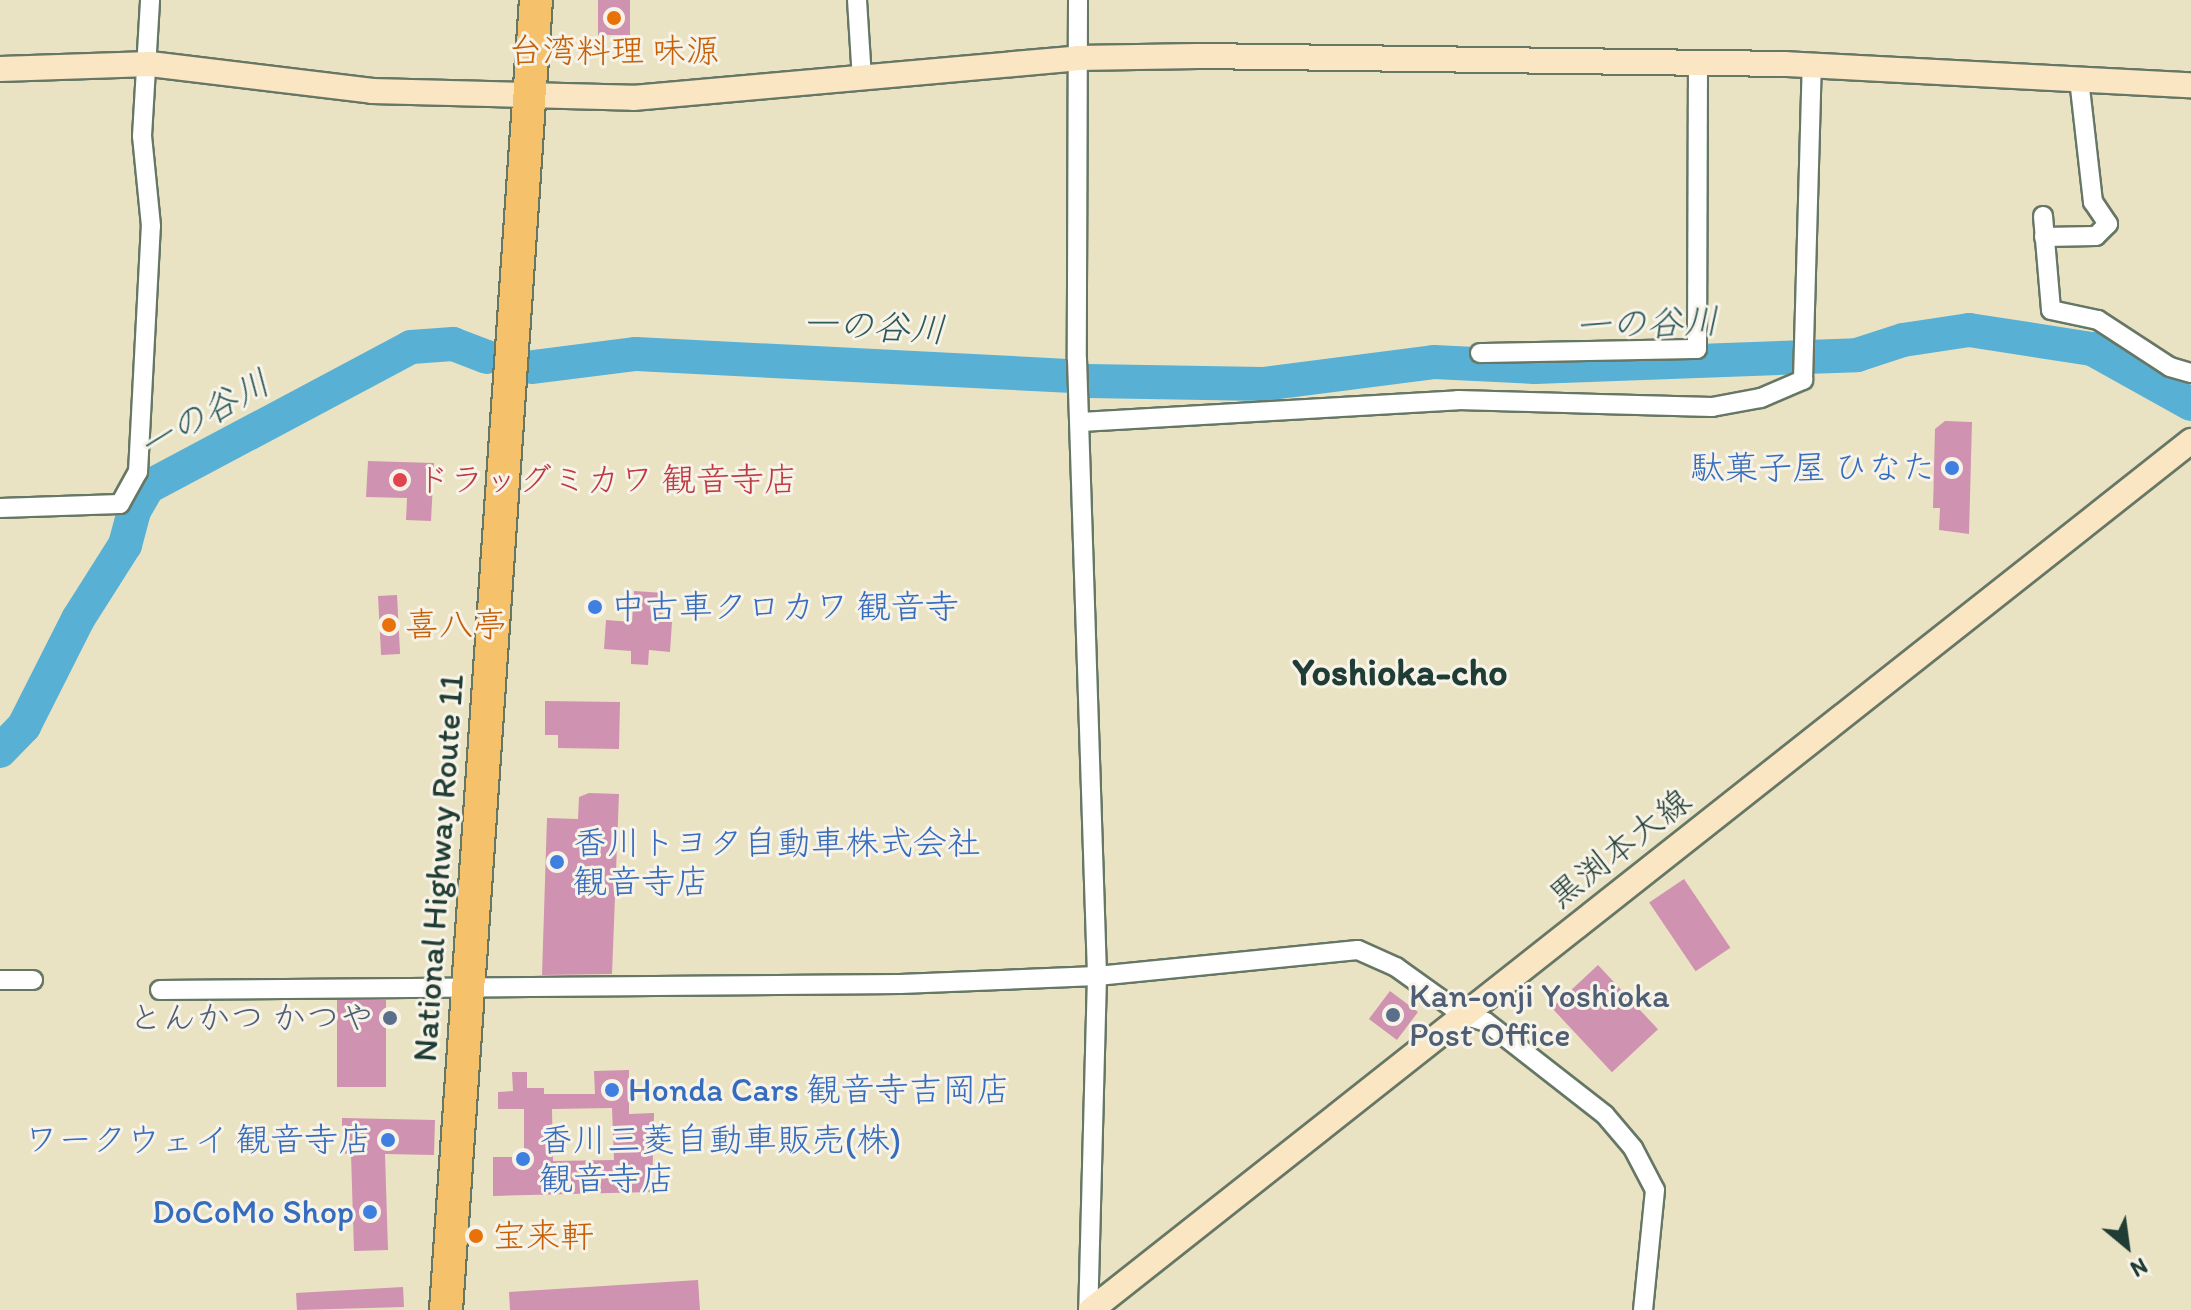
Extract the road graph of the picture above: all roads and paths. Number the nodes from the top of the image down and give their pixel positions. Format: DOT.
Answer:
graph roads {
  1 [pos="150,0"];
  2 [pos="536,0"];
  3 [pos="857,0"];
  4 [pos="1078,0"];
  5 [pos="1077,58"];
  6 [pos="1698,62"];
  7 [pos="150,64"];
  8 [pos="1812,65"];
  9 [pos="0,69"];
  10 [pos="2079,79"];
  11 [pos="862,80"];
  12 [pos="2191,85"];
  13 [pos="530,93"];
  14 [pos="2043,216"];
  15 [pos="2044,237"];
  16 [pos="1480,353"];
  17 [pos="2191,373"];
  18 [pos="1081,422"];
  19 [pos="2191,441"];
  20 [pos="0,508"];
  21 [pos="1097,976"];
  22 [pos="0,980"];
  23 [pos="33,980"];
  24 [pos="468,985"];
  25 [pos="160,990"];
  26 [pos="1463,1015"];
  27 [pos="446,1310"];
  28 [pos="1089,1310"];
  29 [pos="1643,1310"];
  1 -- 7 [label="street"];
  2 -- 13 [label="highway, National Highway Route 11"];
  3 -- 11 [label="street"];
  4 -- 5 [label="street"];
  5 -- 6 [label="street"];
  5 -- 11 [label="street"];
  5 -- 18 [label="street"];
  6 -- 8 [label="street"];
  6 -- 16 [label="street"];
  7 -- 9 [label="street"];
  7 -- 13 [label="street"];
  7 -- 20 [label="street"];
  8 -- 10 [label="street"];
  8 -- 18 [label="street"];
  10 -- 12 [label="street"];
  10 -- 15 [label="street"];
  11 -- 13 [label="street"];
  13 -- 24 [label="highway, National Highway Route 11"];
  14 -- 15 [label="street"];
  15 -- 17 [label="street"];
  18 -- 21 [label="street"];
  19 -- 26 [label="street, 黒渕本大線"];
  21 -- 24 [label="street"];
  21 -- 26 [label="street"];
  21 -- 28 [label="street"];
  22 -- 23 [label="street"];
  24 -- 25 [label="street"];
  24 -- 27 [label="highway, National Highway Route 11"];
  26 -- 28 [label="street, 黒渕本大線"];
  26 -- 29 [label="street"];
}
